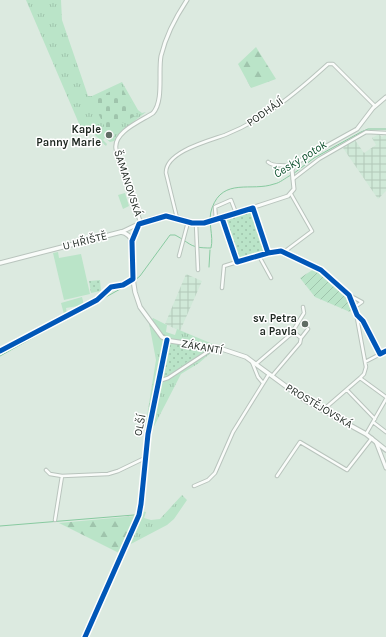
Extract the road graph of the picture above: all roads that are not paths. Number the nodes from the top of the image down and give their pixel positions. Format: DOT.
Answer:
graph roads {
  1 [pos="187,0"];
  2 [pos="386,97"];
  3 [pos="375,106"];
  4 [pos="386,133"];
  5 [pos="268,162"];
  6 [pos="292,167"];
  7 [pos="293,178"];
  8 [pos="291,194"];
  9 [pos="253,208"];
  10 [pos="236,213"];
  11 [pos="177,218"];
  12 [pos="222,218"];
  13 [pos="215,220"];
  14 [pos="188,222"];
  15 [pos="140,224"];
  16 [pos="196,224"];
  17 [pos="121,232"];
  18 [pos="132,242"];
  19 [pos="284,252"];
  20 [pos="268,253"];
  21 [pos="179,256"];
  22 [pos="259,256"];
  23 [pos="237,262"];
  24 [pos="0,263"];
  25 [pos="198,270"];
  26 [pos="271,278"];
  27 [pos="133,280"];
  28 [pos="222,288"];
  29 [pos="105,293"];
  30 [pos="349,295"];
  31 [pos="304,307"];
  32 [pos="355,307"];
  33 [pos="357,316"];
  34 [pos="308,329"];
  35 [pos="291,334"];
  36 [pos="301,338"];
  37 [pos="167,340"];
  38 [pos="209,350"];
  39 [pos="386,351"];
  40 [pos="380,354"];
  41 [pos="365,362"];
  42 [pos="254,363"];
  43 [pos="271,375"];
  44 [pos="360,378"];
  45 [pos="159,381"];
  46 [pos="263,383"];
  47 [pos="347,390"];
  48 [pos="386,398"];
  49 [pos="323,410"];
  50 [pos="375,419"];
  51 [pos="373,422"];
  52 [pos="386,432"];
  53 [pos="366,434"];
  54 [pos="372,438"];
  55 [pos="376,442"];
  56 [pos="386,450"];
  57 [pos="145,458"];
  58 [pos="386,468"];
  59 [pos="46,470"];
  60 [pos="62,476"];
  61 [pos="277,476"];
  62 [pos="194,486"];
  63 [pos="51,511"];
  64 [pos="56,512"];
  65 [pos="55,520"];
  66 [pos="85,637"];
  1 -- 15 [label="street, ŠAMANOVSKÁ"];
  2 -- 3 [label="street"];
  3 -- 6 [label="street"];
  3 -- 11 [label="street, PODHÁJÍ"];
  4 -- 7 [label="street"];
  5 -- 6 [label="street"];
  6 -- 7 [label="street"];
  7 -- 8 [label="street"];
  8 -- 9 [label="street"];
  8 -- 19 [label="street"];
  9 -- 10 [label="street"];
  9 -- 20 [label="street"];
  10 -- 12 [label="street"];
  10 -- 13 [label="street"];
  11 -- 14 [label="street"];
  11 -- 15 [label="street"];
  12 -- 13 [label="street"];
  12 -- 23 [label="street"];
  13 -- 16 [label="street"];
  14 -- 16 [label="street"];
  14 -- 21 [label="street"];
  15 -- 17 [label="street"];
  15 -- 18 [label="street"];
  16 -- 25 [label="street"];
  17 -- 18 [label="main road"];
  17 -- 24 [label="main road, U HŘIŠTĚ"];
  18 -- 27 [label="main road, ZÁKANTÍ"];
  19 -- 20 [label="street"];
  19 -- 30 [label="street"];
  20 -- 22 [label="street"];
  22 -- 23 [label="street"];
  22 -- 26 [label="street"];
  23 -- 28 [label="street"];
  27 -- 29 [label="street"];
  27 -- 37 [label="main road, ZÁKANTÍ"];
  30 -- 32 [label="street"];
  30 -- 32 [label="street"];
  31 -- 35 [label="street"];
  32 -- 33 [label="street"];
  33 -- 40 [label="street"];
  33 -- 41 [label="street"];
  34 -- 36 [label="street"];
  35 -- 36 [label="street"];
  35 -- 42 [label="street"];
  36 -- 43 [label="street"];
  37 -- 42 [label="main road, ZÁKANTÍ"];
  37 -- 45 [label="street, OLŠÍ"];
  38 -- 45 [label="street"];
  39 -- 40 [label="street"];
  40 -- 41 [label="street"];
  41 -- 44 [label="street"];
  42 -- 43 [label="main road, PROSTĚJOVSKÁ"];
  42 -- 46 [label="street"];
  43 -- 46 [label="street"];
  43 -- 49 [label="main road, PROSTĚJOVSKÁ"];
  44 -- 47 [label="street"];
  44 -- 48 [label="street"];
  45 -- 57 [label="street, OLŠÍ"];
  46 -- 62 [label="street"];
  47 -- 49 [label="street"];
  47 -- 50 [label="street"];
  48 -- 50 [label="street"];
  49 -- 53 [label="main road, PROSTĚJOVSKÁ"];
  50 -- 51 [label="street"];
  51 -- 52 [label="street"];
  51 -- 53 [label="street"];
  53 -- 54 [label="main road, PROSTĚJOVSKÁ"];
  54 -- 55 [label="main road, PROSTĚJOVSKÁ"];
  54 -- 61 [label="street"];
  55 -- 56 [label="main road, PROSTĚJOVSKÁ"];
  55 -- 58 [label="street"];
  57 -- 60 [label="street"];
  57 -- 66 [label="street, OLŠÍ"];
  59 -- 60 [label="street"];
  60 -- 64 [label="street"];
  63 -- 64 [label="street"];
  64 -- 65 [label="street"];
}
